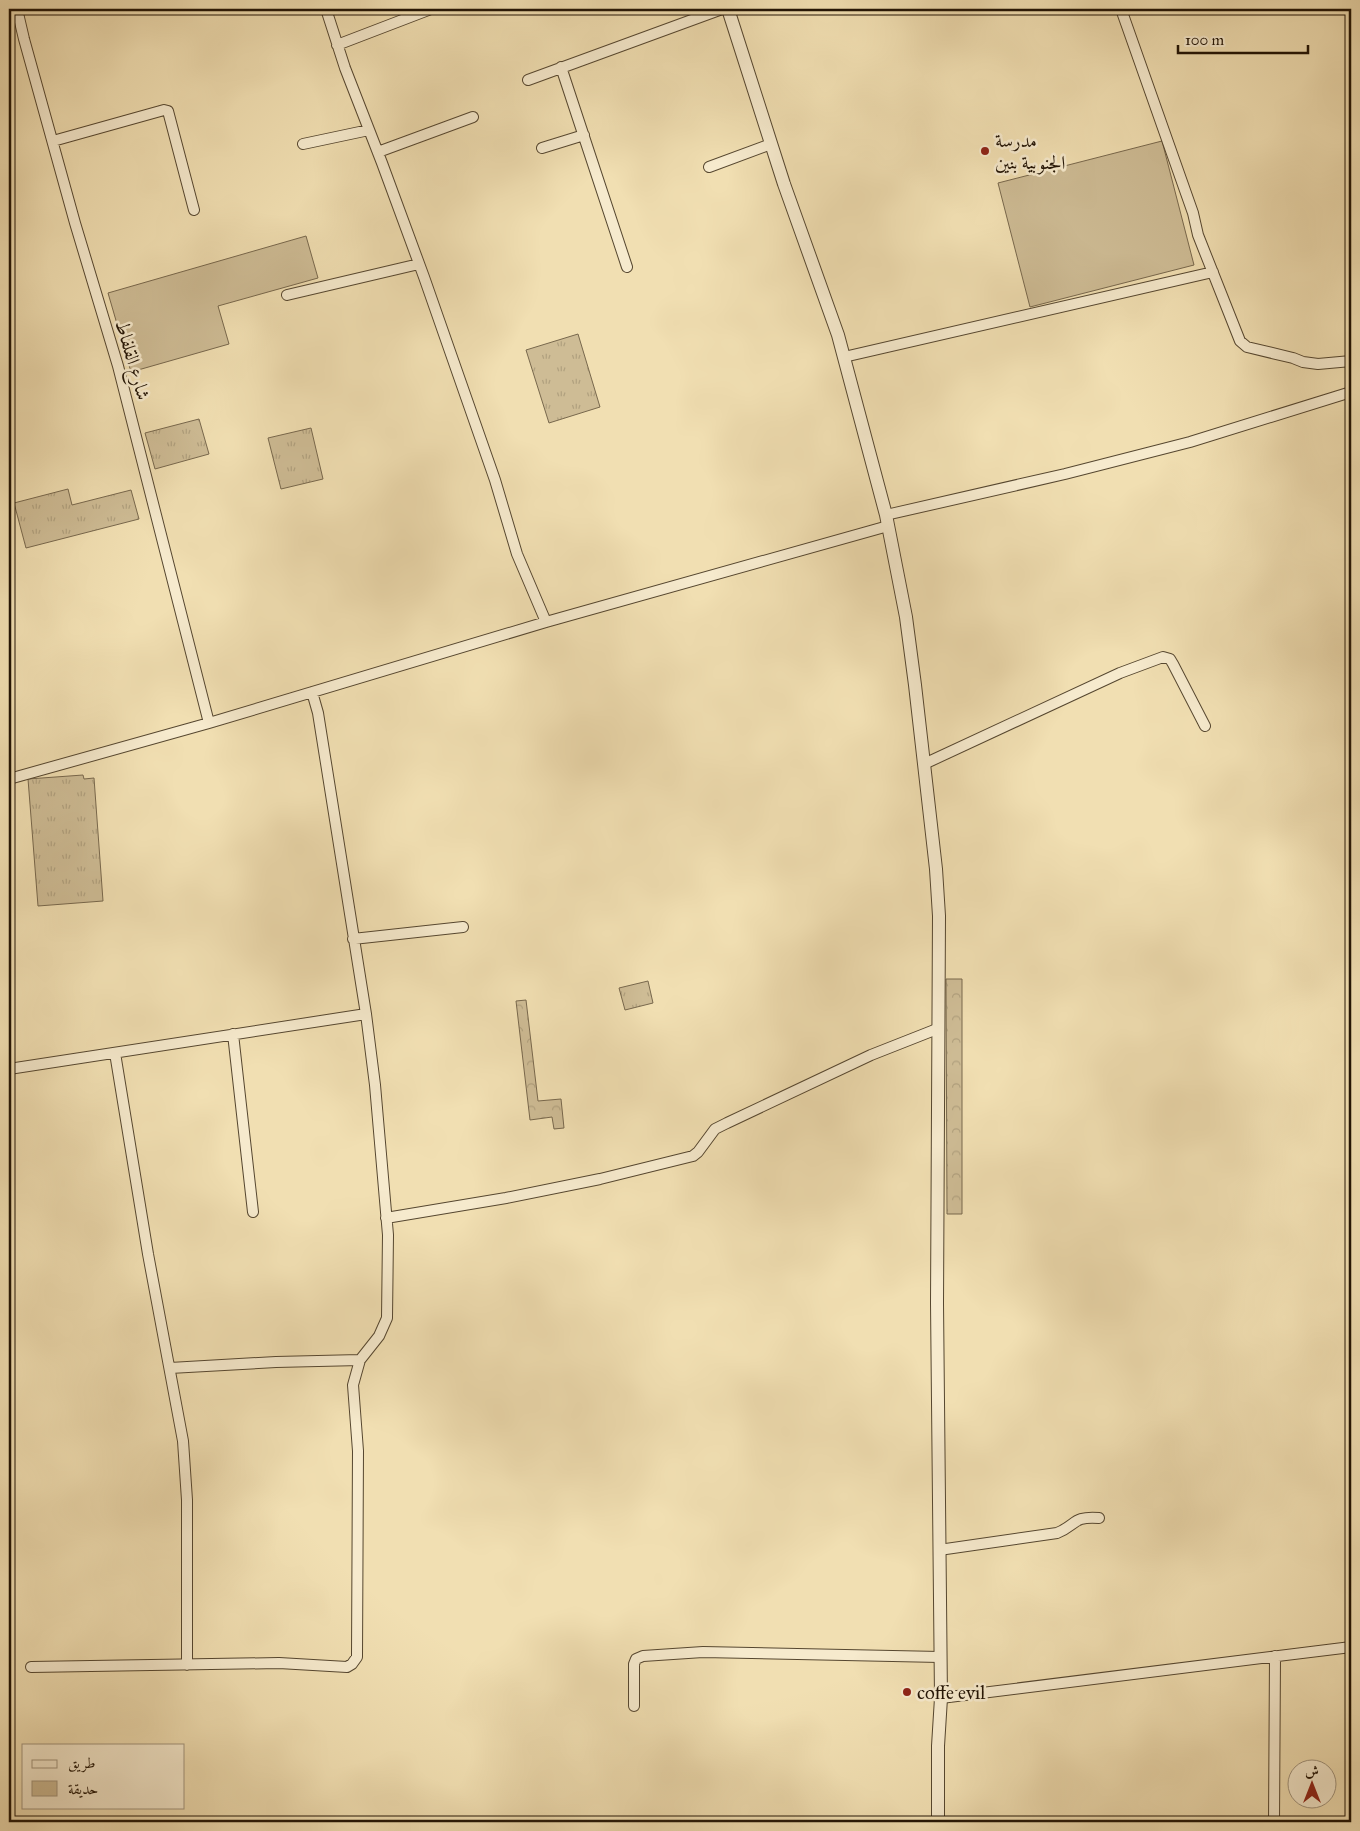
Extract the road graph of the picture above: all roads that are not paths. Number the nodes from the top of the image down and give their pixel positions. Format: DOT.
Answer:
graph roads {
  1 [pos="17,9"];
  2 [pos="326,9"];
  3 [pos="431,9"];
  4 [pos="722,9"];
  5 [pos="728,9"];
  6 [pos="1121,9"];
  7 [pos="337,45"];
  8 [pos="561,68"];
  9 [pos="528,80"];
  10 [pos="473,117"];
  11 [pos="370,130"];
  12 [pos="584,135"];
  13 [pos="53,141"];
  14 [pos="303,144"];
  15 [pos="771,144"];
  16 [pos="542,148"];
  17 [pos="378,152"];
  18 [pos="709,167"];
  19 [pos="194,210"];
  20 [pos="419,264"];
  21 [pos="627,267"];
  22 [pos="1213,272"];
  23 [pos="287,295"];
  24 [pos="844,357"];
  25 [pos="1351,361"];
  26 [pos="1351,392"];
  27 [pos="887,520"];
  28 [pos="546,622"];
  29 [pos="312,692"];
  30 [pos="209,723"];
  31 [pos="1206,726"];
  32 [pos="924,764"];
  33 [pos="9,779"];
  34 [pos="463,927"];
  35 [pos="353,939"];
  36 [pos="366,1014"];
  37 [pos="937,1028"];
  38 [pos="233,1034"];
  39 [pos="115,1053"];
  40 [pos="9,1069"];
  41 [pos="253,1212"];
  42 [pos="386,1218"];
  43 [pos="360,1360"];
  44 [pos="170,1368"];
  45 [pos="1099,1518"];
  46 [pos="939,1550"];
  47 [pos="1351,1646"];
  48 [pos="1275,1656"];
  49 [pos="940,1657"];
  50 [pos="187,1665"];
  51 [pos="31,1667"];
  52 [pos="941,1698"];
  53 [pos="634,1706"];
  54 [pos="938,1822"];
  55 [pos="1274,1822"];
  1 -- 13 [label="street, شارع القلفاط"];
  2 -- 7 [label="street"];
  3 -- 7 [label="street"];
  4 -- 8 [label="street"];
  5 -- 15 [label="street"];
  6 -- 22 [label="street"];
  7 -- 11 [label="street"];
  8 -- 9 [label="street"];
  8 -- 12 [label="street"];
  10 -- 17 [label="street"];
  11 -- 14 [label="street"];
  11 -- 17 [label="street"];
  12 -- 16 [label="street"];
  12 -- 21 [label="street"];
  13 -- 19 [label="street"];
  13 -- 30 [label="street, شارع القلفاط"];
  15 -- 18 [label="street"];
  15 -- 24 [label="street"];
  17 -- 20 [label="street"];
  20 -- 23 [label="street"];
  20 -- 28 [label="street"];
  22 -- 24 [label="street"];
  22 -- 25 [label="street"];
  24 -- 27 [label="street"];
  26 -- 27 [label="street"];
  27 -- 28 [label="street"];
  27 -- 32 [label="street"];
  28 -- 29 [label="street"];
  29 -- 30 [label="street"];
  29 -- 35 [label="street"];
  30 -- 33 [label="street"];
  31 -- 32 [label="street"];
  32 -- 37 [label="street"];
  34 -- 35 [label="street"];
  35 -- 36 [label="street"];
  36 -- 38 [label="street"];
  36 -- 42 [label="street"];
  37 -- 42 [label="street"];
  37 -- 46 [label="street"];
  38 -- 39 [label="street"];
  38 -- 41 [label="street"];
  39 -- 40 [label="street"];
  39 -- 44 [label="street"];
  42 -- 43 [label="street"];
  43 -- 44 [label="street"];
  43 -- 50 [label="street"];
  44 -- 50 [label="street"];
  45 -- 46 [label="street"];
  46 -- 49 [label="street"];
  47 -- 48 [label="street"];
  48 -- 52 [label="street"];
  48 -- 55 [label="street"];
  49 -- 52 [label="street"];
  49 -- 53 [label="street"];
  50 -- 51 [label="street"];
  52 -- 54 [label="street"];
}
